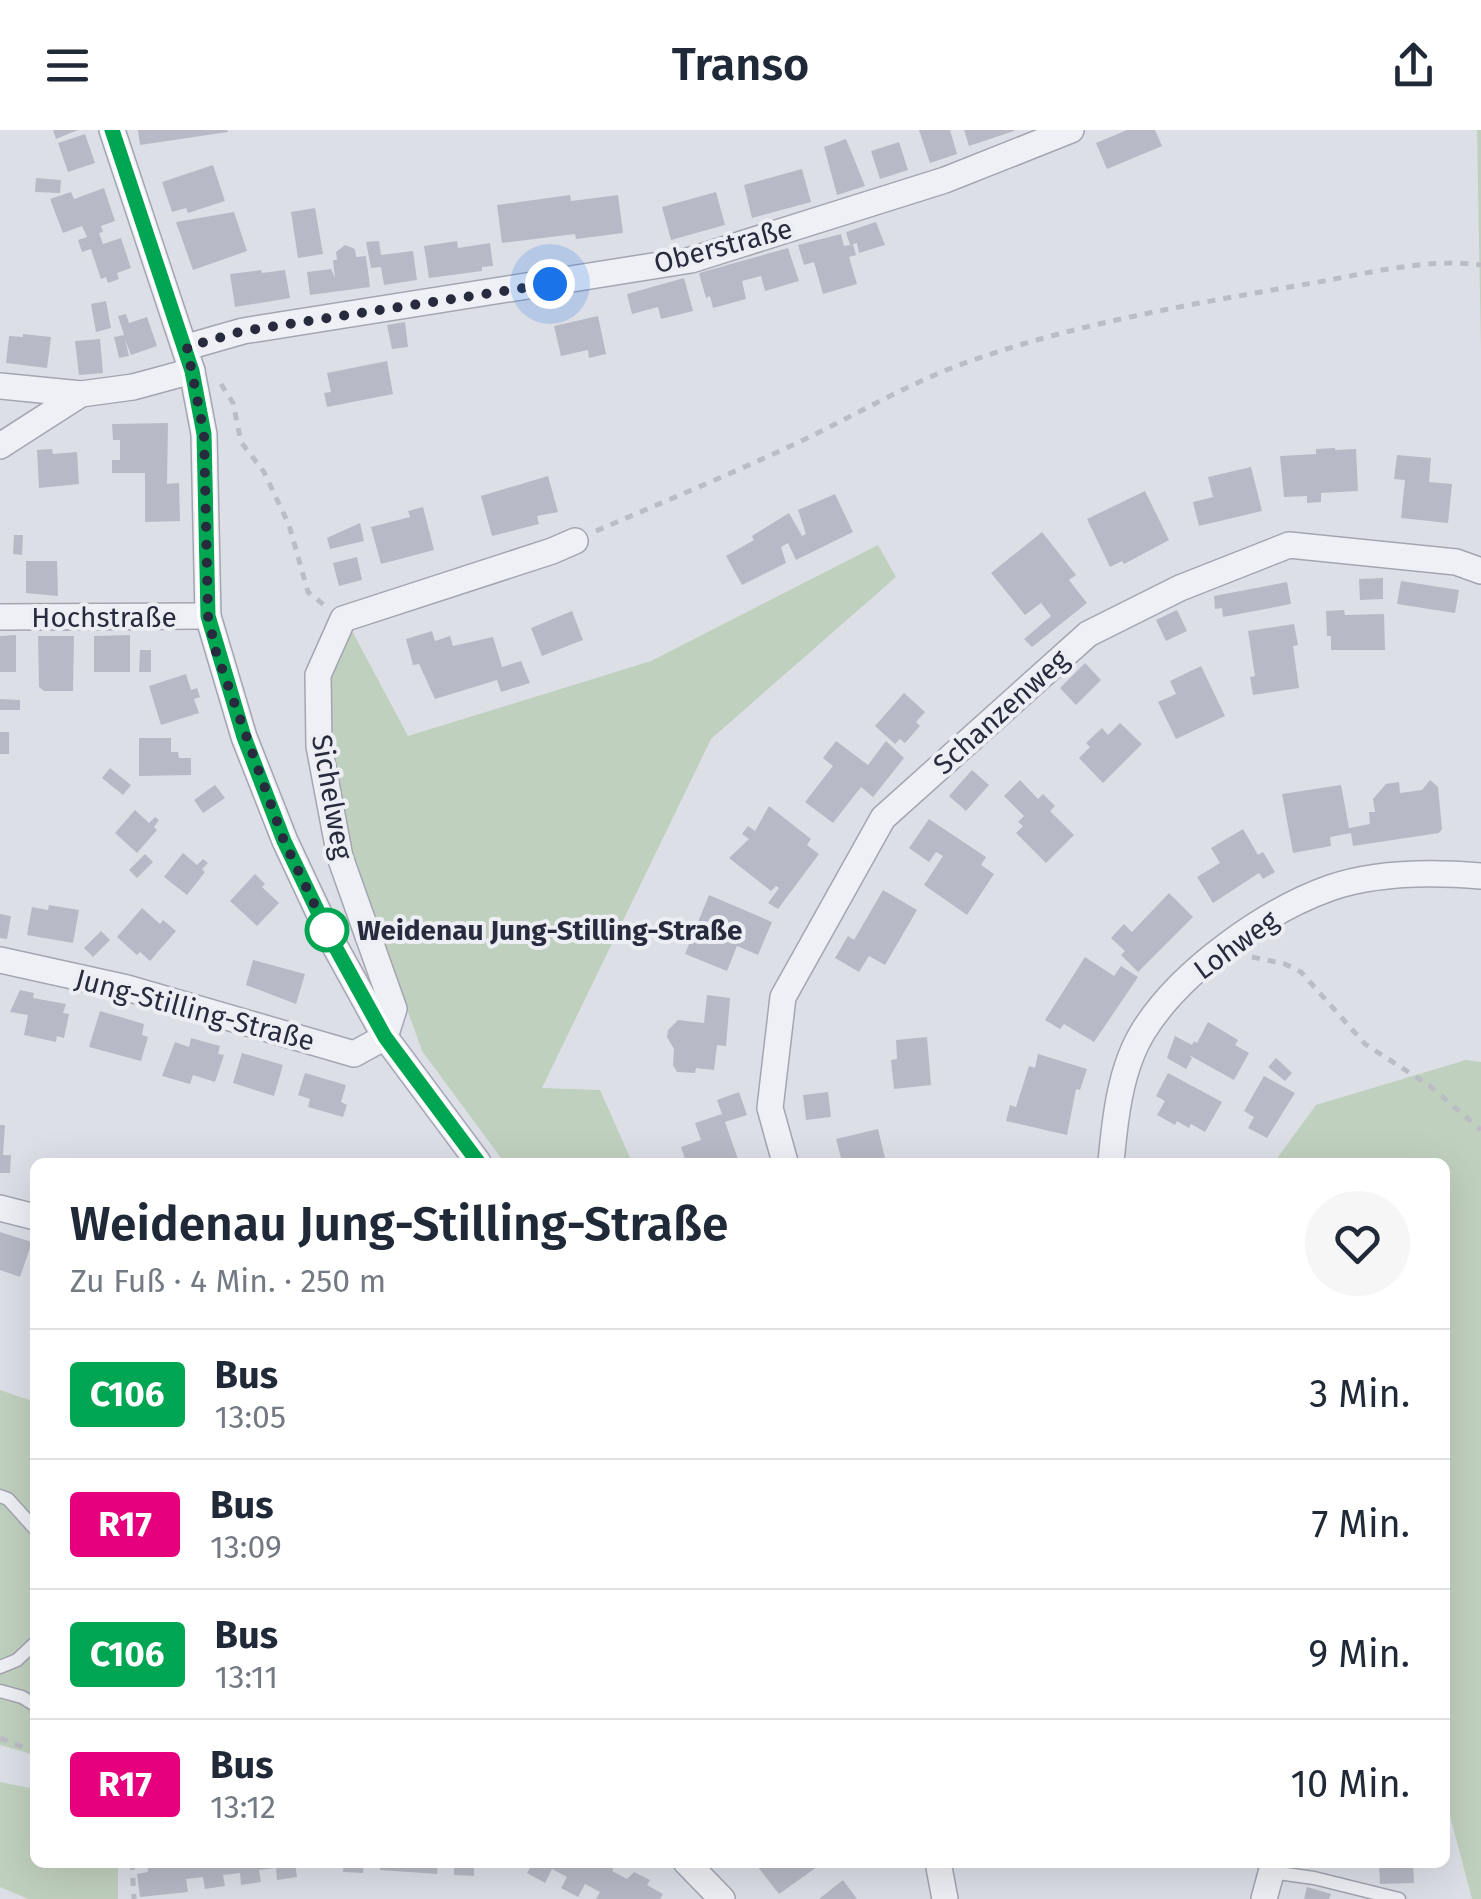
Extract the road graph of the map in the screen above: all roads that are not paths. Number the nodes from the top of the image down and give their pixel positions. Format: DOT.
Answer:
graph roads {
  1 [pos="112,130"];
  2 [pos="1071,130"];
  3 [pos="192,354"];
  4 [pos="0,386"];
  5 [pos="81,394"];
  6 [pos="0,446"];
  7 [pos="575,540"];
  8 [pos="1481,571"];
  9 [pos="208,616"];
  10 [pos="0,617"];
  11 [pos="1481,876"];
  12 [pos="0,960"];
  13 [pos="385,1037"];
  14 [pos="475,1158"];
  15 [pos="784,1158"];
  16 [pos="1111,1158"];
  17 [pos="0,1208"];
  18 [pos="30,1216"];
  19 [pos="0,1496"];
  20 [pos="30,1523"];
  21 [pos="30,1647"];
  22 [pos="0,1667"];
  23 [pos="0,1690"];
  24 [pos="30,1702"];
  25 [pos="692,1868"];
  26 [pos="939,1868"];
  27 [pos="1272,1868"];
  28 [pos="1276,1868"];
  29 [pos="722,1899"];
  30 [pos="945,1899"];
  31 [pos="1264,1899"];
  32 [pos="1399,1899"];
  1 -- 3 [label="street"];
  2 -- 3 [label="street, Oberstraße"];
  3 -- 5 [label="street, Oberstraße"];
  3 -- 9 [label="street"];
  4 -- 5 [label="street"];
  5 -- 6 [label="street"];
  7 -- 13 [label="street, Sichelweg"];
  8 -- 15 [label="street, Schanzenweg"];
  9 -- 10 [label="street, Hochstraße"];
  9 -- 13 [label="street"];
  11 -- 16 [label="street, Lohweg"];
  12 -- 13 [label="street, Jung-Stilling-Straße"];
  13 -- 14 [label="street"];
  17 -- 18 [label="street"];
  19 -- 20 [label="lane"];
  21 -- 22 [label="lane"];
  23 -- 24 [label="lane"];
  25 -- 29 [label="street"];
  26 -- 30 [label="street"];
  27 -- 31 [label="street"];
  28 -- 32 [label="lane"];
}
